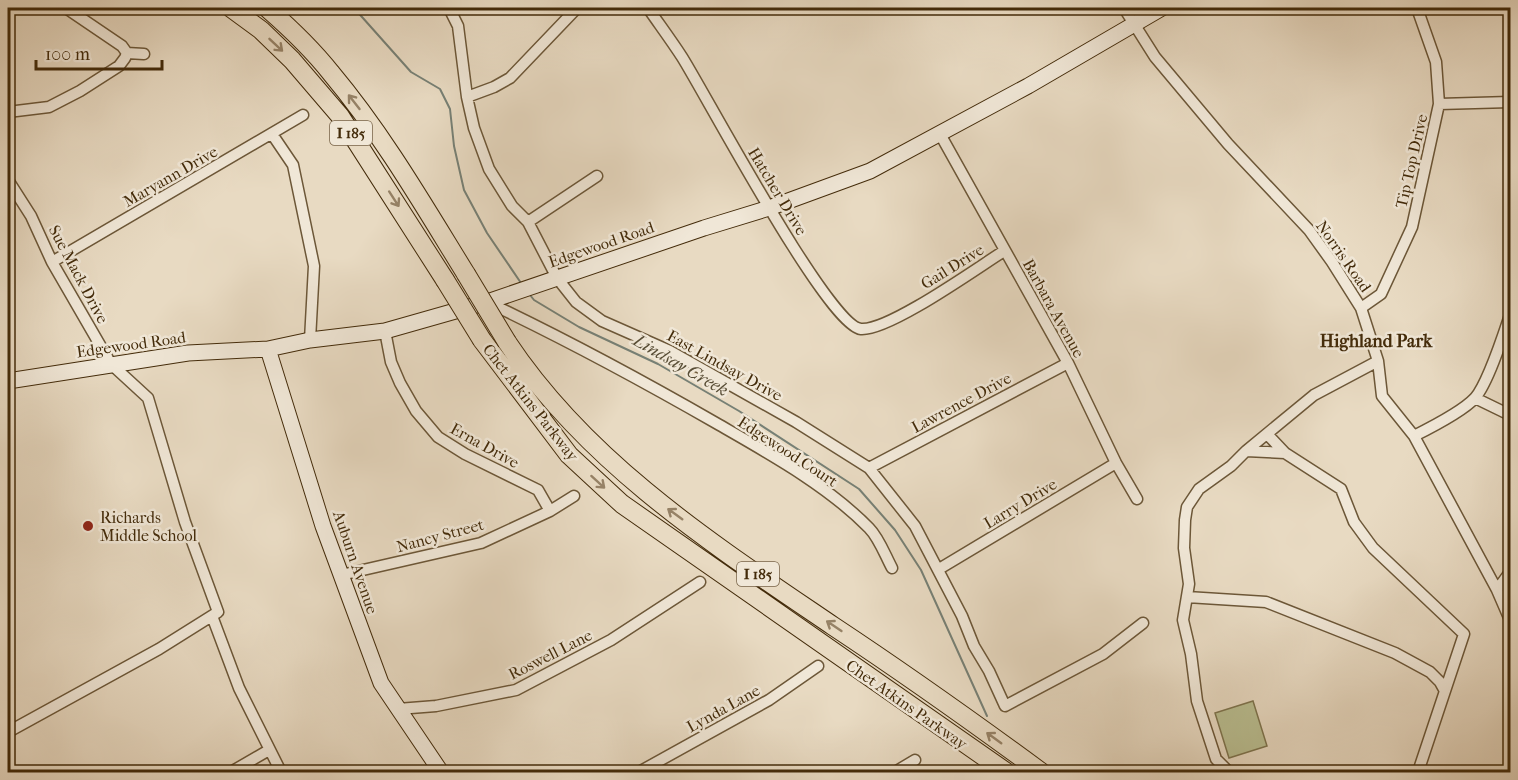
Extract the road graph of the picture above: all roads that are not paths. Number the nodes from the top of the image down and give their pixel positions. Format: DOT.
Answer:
graph roads {
  1 [pos="66,8"];
  2 [pos="231,8"];
  3 [pos="267,8"];
  4 [pos="449,8"];
  5 [pos="577,8"];
  6 [pos="648,8"];
  7 [pos="1124,8"];
  8 [pos="1162,8"];
  9 [pos="1417,8"];
  10 [pos="1133,24"];
  11 [pos="127,53"];
  12 [pos="144,54"];
  13 [pos="467,97"];
  14 [pos="1510,102"];
  15 [pos="1439,104"];
  16 [pos="8,112"];
  17 [pos="303,115"];
  18 [pos="272,134"];
  19 [pos="940,134"];
  20 [pos="597,176"];
  21 [pos="8,181"];
  22 [pos="769,208"];
  23 [pos="528,222"];
  24 [pos="1004,251"];
  25 [pos="52,262"];
  26 [pos="557,278"];
  27 [pos="487,302"];
  28 [pos="916,306"];
  29 [pos="1361,308"];
  30 [pos="1510,315"];
  31 [pos="385,331"];
  32 [pos="310,340"];
  33 [pos="268,349"];
  34 [pos="1378,361"];
  35 [pos="111,363"];
  36 [pos="1068,363"];
  37 [pos="8,381"];
  38 [pos="1475,398"];
  39 [pos="1510,415"];
  40 [pos="1266,434"];
  41 [pos="1414,436"];
  42 [pos="1246,451"];
  43 [pos="1285,453"];
  44 [pos="1116,463"];
  45 [pos="869,468"];
  46 [pos="574,496"];
  47 [pos="1137,499"];
  48 [pos="550,511"];
  49 [pos="892,568"];
  50 [pos="939,569"];
  51 [pos="1510,572"];
  52 [pos="341,575"];
  53 [pos="700,582"];
  54 [pos="1497,590"];
  55 [pos="1187,597"];
  56 [pos="212,616"];
  57 [pos="1510,620"];
  58 [pos="1143,623"];
  59 [pos="818,666"];
  60 [pos="1445,691"];
  61 [pos="398,709"];
  62 [pos="8,732"];
  63 [pos="269,750"];
  64 [pos="915,760"];
  65 [pos="231,772"];
  66 [pos="281,772"];
  67 [pos="441,772"];
  68 [pos="639,772"];
  69 [pos="895,772"];
  70 [pos="1006,772"];
  71 [pos="1041,772"];
  72 [pos="1229,772"];
  73 [pos="1418,772"];
  1 -- 11 [label="street"];
  2 -- 70 [label="highway, Chet Atkins Parkway / I 185, one-way, bridge"];
  71 -- 3 [label="highway, Chet Atkins Parkway / I 185, one-way, bridge"];
  4 -- 13 [label="street, East Lindsay Drive"];
  5 -- 13 [label="street"];
  6 -- 22 [label="street, Hatcher Drive"];
  7 -- 10 [label="street, Norris Road"];
  8 -- 10 [label="street, Edgewood Road"];
  9 -- 15 [label="street, Tip Top Drive"];
  10 -- 19 [label="street, Edgewood Road"];
  10 -- 29 [label="street, Norris Road"];
  11 -- 12 [label="street"];
  11 -- 16 [label="street"];
  13 -- 23 [label="street, East Lindsay Drive"];
  14 -- 15 [label="street"];
  15 -- 29 [label="street, Tip Top Drive"];
  17 -- 18 [label="street, Maryann Drive"];
  18 -- 25 [label="street, Maryann Drive"];
  18 -- 32 [label="street"];
  19 -- 22 [label="street, Edgewood Road"];
  19 -- 24 [label="street, Barbara Avenue"];
  20 -- 23 [label="street"];
  21 -- 25 [label="street, Sue Mack Drive"];
  22 -- 26 [label="street, Edgewood Road"];
  22 -- 28 [label="street, Hatcher Drive"];
  23 -- 26 [label="street, East Lindsay Drive"];
  24 -- 28 [label="street, Gail Drive"];
  24 -- 36 [label="street, Barbara Avenue"];
  25 -- 35 [label="street, Sue Mack Drive"];
  26 -- 27 [label="street, Edgewood Road"];
  26 -- 45 [label="street, East Lindsay Drive"];
  27 -- 31 [label="street, Edgewood Road"];
  27 -- 49 [label="street, Edgewood Court"];
  29 -- 34 [label="street, Norris Road"];
  30 -- 38 [label="street"];
  31 -- 32 [label="street, Edgewood Road"];
  31 -- 48 [label="street, Erna Drive"];
  32 -- 33 [label="street, Edgewood Road"];
  33 -- 35 [label="street, Edgewood Road"];
  33 -- 52 [label="street, Auburn Avenue"];
  34 -- 40 [label="street"];
  34 -- 41 [label="street, Norris Road"];
  35 -- 37 [label="street, Edgewood Road"];
  35 -- 56 [label="street, Sue Mack Drive"];
  36 -- 44 [label="street, Barbara Avenue"];
  36 -- 45 [label="street, Lawrence Drive"];
  38 -- 39 [label="street"];
  38 -- 41 [label="street"];
  40 -- 42 [label="street"];
  40 -- 43 [label="street"];
  41 -- 54 [label="street, Norris Road"];
  42 -- 43 [label="street"];
  42 -- 55 [label="street"];
  43 -- 60 [label="street"];
  44 -- 47 [label="street, Barbara Avenue"];
  44 -- 50 [label="street, Larry Drive"];
  45 -- 50 [label="street, East Lindsay Drive"];
  46 -- 48 [label="street, Nancy Street"];
  48 -- 52 [label="street, Nancy Street"];
  50 -- 58 [label="street, East Lindsay Drive"];
  51 -- 54 [label="street"];
  52 -- 61 [label="street, Auburn Avenue"];
  53 -- 61 [label="street, Roswell Lane"];
  54 -- 57 [label="street, Norris Road"];
  55 -- 60 [label="street"];
  55 -- 72 [label="street"];
  56 -- 62 [label="street"];
  56 -- 63 [label="street, Sue Mack Drive"];
  59 -- 68 [label="street, Lynda Lane"];
  60 -- 73 [label="street"];
  61 -- 67 [label="street, Auburn Avenue"];
  63 -- 65 [label="street"];
  63 -- 66 [label="street, Sue Mack Drive"];
  64 -- 69 [label="street"];
}
